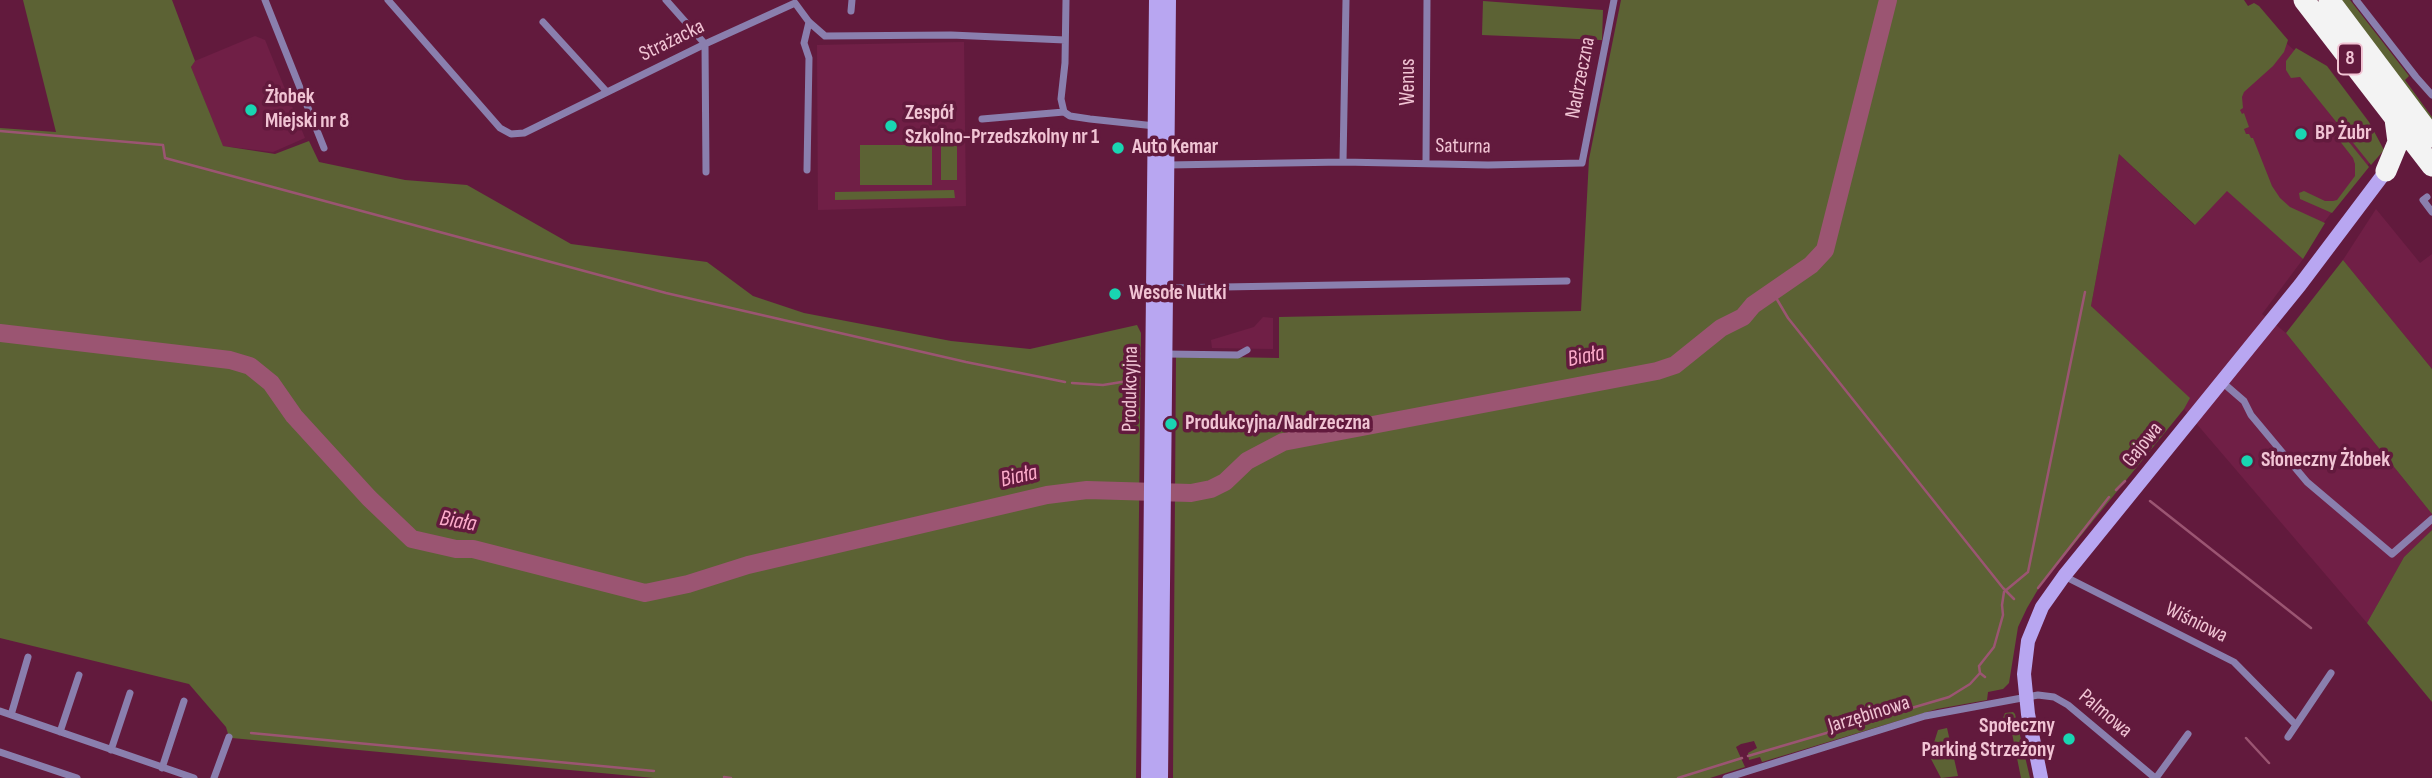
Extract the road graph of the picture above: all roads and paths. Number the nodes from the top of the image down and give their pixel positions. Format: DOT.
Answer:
graph roads {
  1 [pos="265,0"];
  2 [pos="388,0"];
  3 [pos="666,0"];
  4 [pos="852,0"];
  5 [pos="1066,0"];
  6 [pos="1156,0"];
  7 [pos="1169,0"];
  8 [pos="1346,0"];
  9 [pos="1427,0"];
  10 [pos="1614,0"];
  11 [pos="2304,0"];
  12 [pos="2329,0"];
  13 [pos="2357,0"];
  14 [pos="794,2"];
  15 [pos="851,11"];
  16 [pos="543,22"];
  17 [pos="808,22"];
  18 [pos="1065,40"];
  19 [pos="705,44"];
  20 [pos="607,92"];
  21 [pos="2432,95"];
  22 [pos="1064,112"];
  23 [pos="982,119"];
  24 [pos="2395,119"];
  25 [pos="1155,125"];
  26 [pos="2432,137"];
  27 [pos="324,148"];
  28 [pos="1343,162"];
  29 [pos="1426,163"];
  30 [pos="1582,163"];
  31 [pos="1167,165"];
  32 [pos="2432,166"];
  33 [pos="807,170"];
  34 [pos="2386,171"];
  35 [pos="706,172"];
  36 [pos="2432,173"];
  37 [pos="2427,197"];
  38 [pos="2432,212"];
  39 [pos="1567,281"];
  40 [pos="1166,288"];
  41 [pos="1247,350"];
  42 [pos="1165,354"];
  43 [pos="2222,382"];
  44 [pos="1158,482"];
  45 [pos="1157,512"];
  46 [pos="2432,519"];
  47 [pos="2064,576"];
  48 [pos="28,657"];
  49 [pos="2331,673"];
  50 [pos="79,675"];
  51 [pos="130,693"];
  52 [pos="2025,697"];
  53 [pos="184,701"];
  54 [pos="0,711"];
  55 [pos="11,715"];
  56 [pos="2296,725"];
  57 [pos="60,732"];
  58 [pos="2188,734"];
  59 [pos="229,737"];
  60 [pos="2288,737"];
  61 [pos="111,750"];
  62 [pos="0,752"];
  63 [pos="162,768"];
  64 [pos="77,778"];
  65 [pos="194,778"];
  66 [pos="214,778"];
  67 [pos="1148,778"];
  68 [pos="1161,778"];
  69 [pos="1726,778"];
  70 [pos="2041,778"];
  71 [pos="2155,778"];
  1 -- 27 [label="street"];
  2 -- 20 [label="street, Strażacka"];
  3 -- 19 [label="street"];
  4 -- 15 [label="street"];
  5 -- 18 [label="street"];
  6 -- 25 [label="main road, Produkcyjna"];
  7 -- 31 [label="main road, Produkcyjna"];
  8 -- 28 [label="street"];
  9 -- 29 [label="street, Wenus"];
  10 -- 30 [label="street, Nadrzeczna"];
  11 -- 24 [label="highway, 8"];
  12 -- 26 [label="highway, 8"];
  13 -- 21 [label="street"];
  14 -- 17 [label="street, Strażacka"];
  14 -- 19 [label="street, Strażacka"];
  16 -- 20 [label="street"];
  17 -- 18 [label="street"];
  17 -- 33 [label="street"];
  18 -- 22 [label="street"];
  19 -- 20 [label="street, Strażacka"];
  19 -- 35 [label="street"];
  22 -- 23 [label="street"];
  22 -- 25 [label="street"];
  24 -- 32 [label="highway, 8"];
  24 -- 34 [label="highway"];
  25 -- 44 [label="main road, Produkcyjna"];
  28 -- 29 [label="street, Saturna"];
  28 -- 31 [label="street, Saturna"];
  29 -- 30 [label="street, Saturna"];
  31 -- 40 [label="main road, Produkcyjna"];
  34 -- 36 [label="highway"];
  34 -- 43 [label="main road, Gajowa"];
  37 -- 38 [label="street"];
  39 -- 40 [label="street"];
  40 -- 42 [label="main road, Produkcyjna"];
  41 -- 42 [label="street"];
  42 -- 44 [label="main road, Produkcyjna"];
  43 -- 46 [label="street"];
  43 -- 47 [label="main road, Gajowa"];
  44 -- 45 [label="main road, Produkcyjna"];
  45 -- 67 [label="main road, Produkcyjna"];
  45 -- 68 [label="main road, Produkcyjna"];
  47 -- 52 [label="main road, Gajowa"];
  47 -- 56 [label="street, Wiśniowa"];
  48 -- 55 [label="street"];
  49 -- 56 [label="street"];
  50 -- 57 [label="street"];
  51 -- 61 [label="street"];
  52 -- 69 [label="street, Jarzębinowa"];
  52 -- 70 [label="main road, Gajowa"];
  52 -- 71 [label="street, Palmowa"];
  53 -- 63 [label="street"];
  54 -- 55 [label="street"];
  55 -- 57 [label="street"];
  56 -- 60 [label="street"];
  57 -- 61 [label="street"];
  58 -- 71 [label="street"];
  59 -- 66 [label="street"];
  61 -- 63 [label="street"];
  62 -- 64 [label="street"];
  63 -- 65 [label="street"];
}
